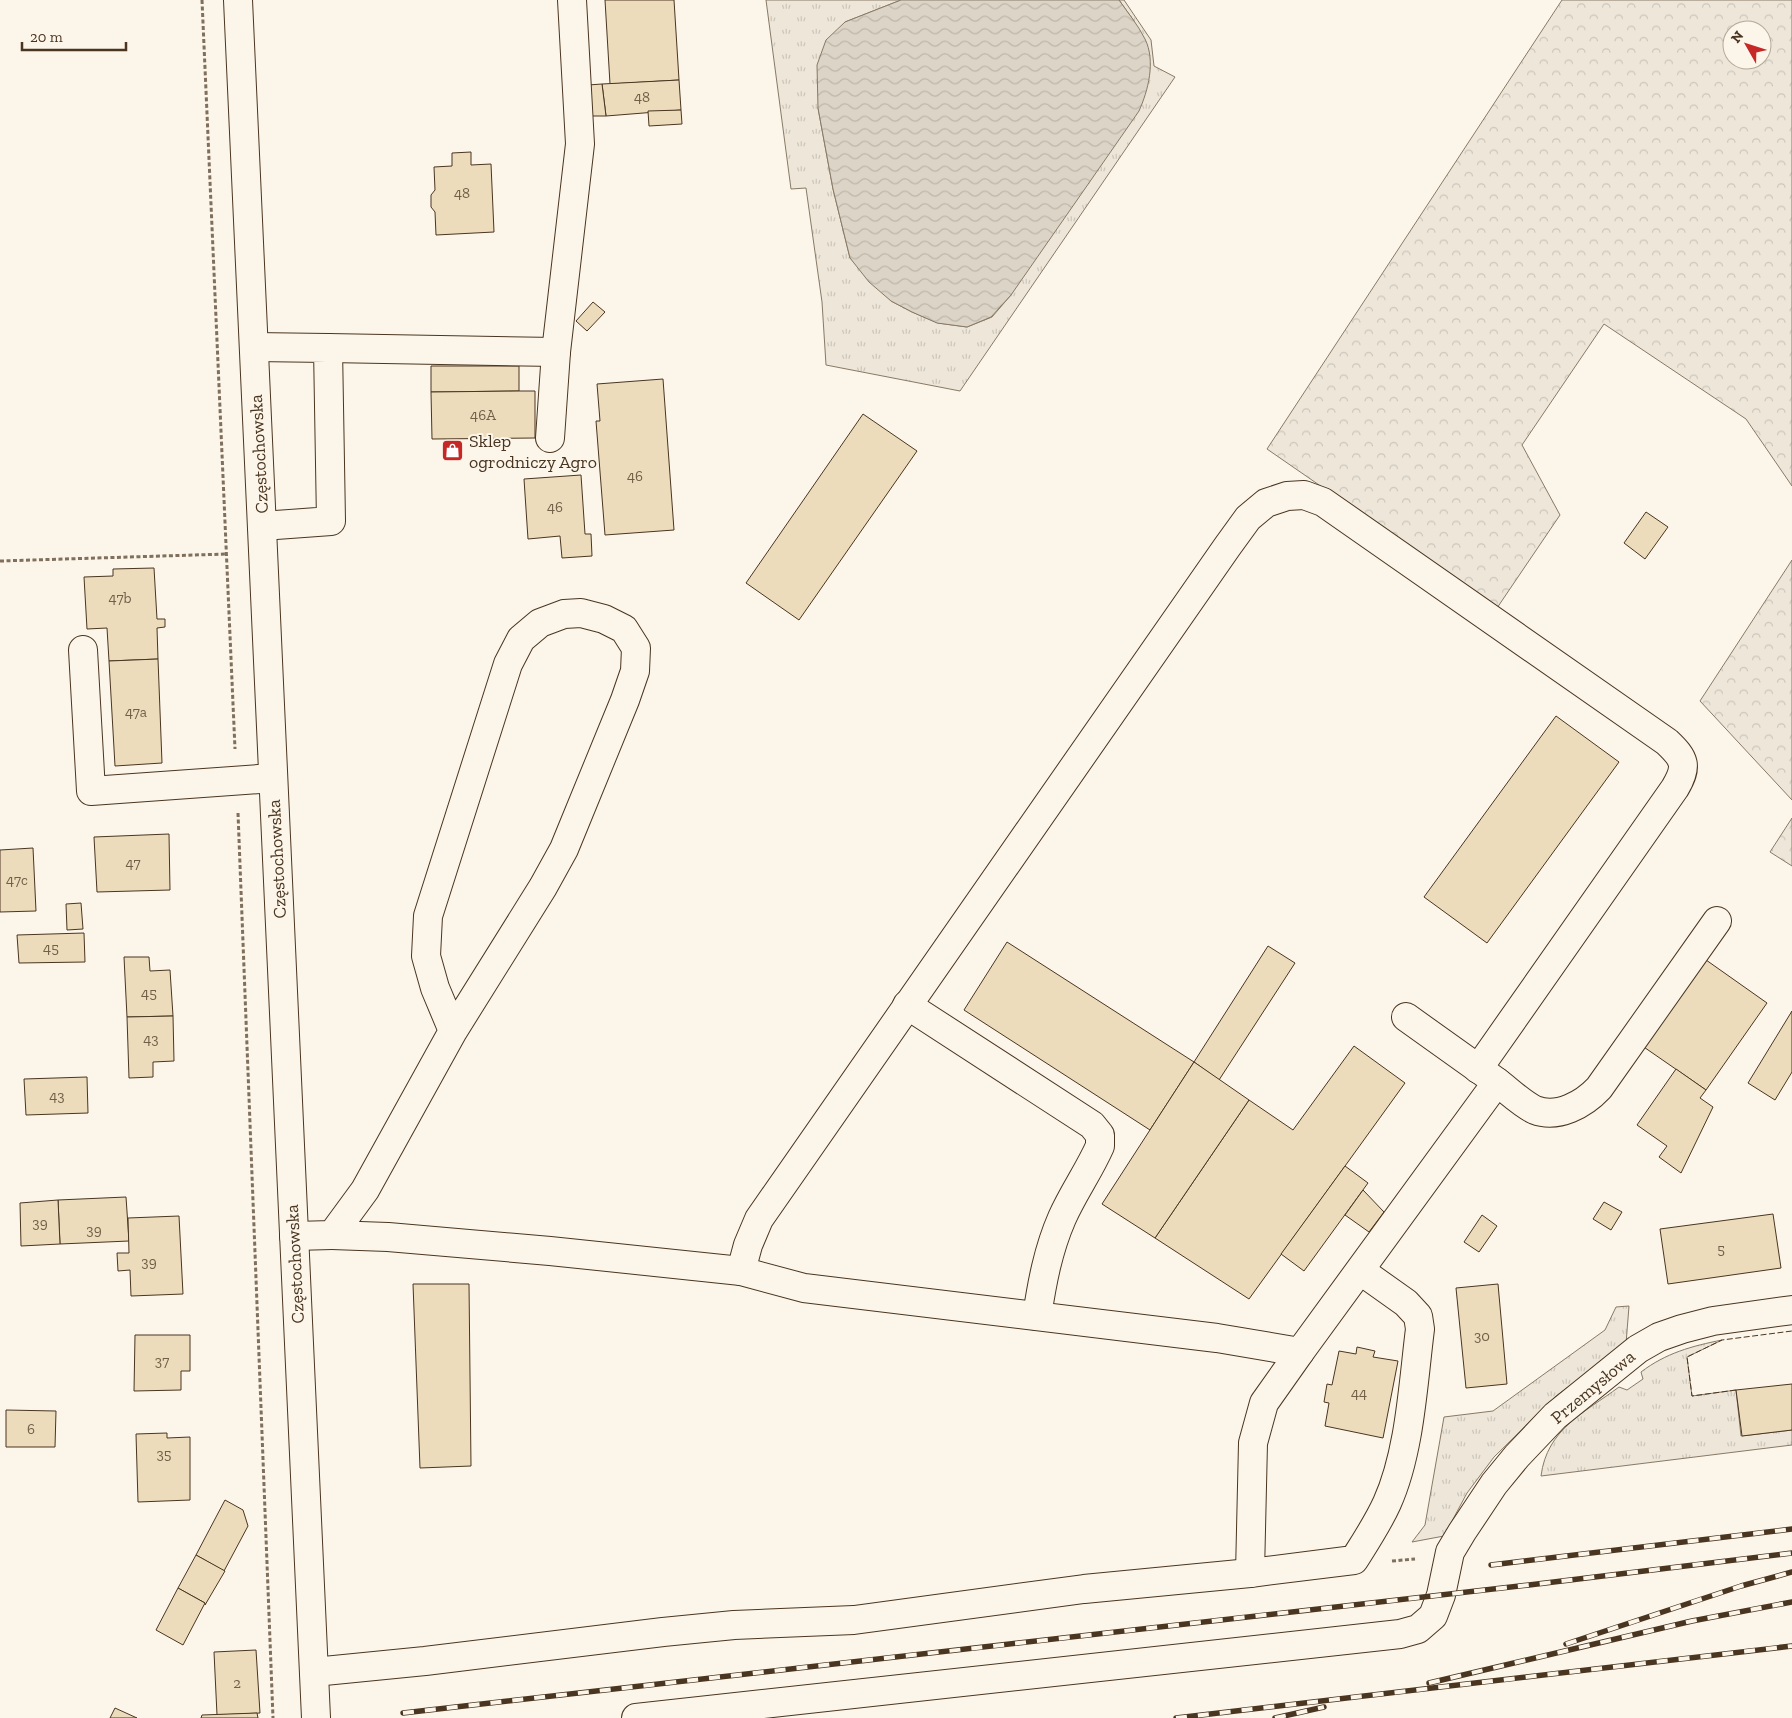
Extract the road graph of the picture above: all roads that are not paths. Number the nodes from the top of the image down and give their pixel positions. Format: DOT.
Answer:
graph roads {
  1 [pos="238,0"];
  2 [pos="572,0"];
  3 [pos="254,347"];
  4 [pos="328,348"];
  5 [pos="556,352"];
  6 [pos="550,438"];
  7 [pos="262,526"];
  8 [pos="83,650"];
  9 [pos="273,778"];
  10 [pos="1717,921"];
  11 [pos="907,1005"];
  12 [pos="1406,1017"];
  13 [pos="454,1031"];
  14 [pos="1487,1076"];
  15 [pos="332,1234"];
  16 [pos="294,1236"];
  17 [pos="741,1271"];
  18 [pos="1360,1271"];
  19 [pos="1792,1310"];
  20 [pos="1037,1316"];
  21 [pos="1300,1352"];
  22 [pos="1250,1573"];
  23 [pos="314,1672"];
  24 [pos="316,1718"];
  25 [pos="636,1718"];
  1 -- 3 [label="main road, Częstochowska"];
  2 -- 5 [label="main road"];
  3 -- 4 [label="main road"];
  3 -- 7 [label="main road, Częstochowska"];
  4 -- 5 [label="main road"];
  4 -- 7 [label="main road"];
  5 -- 6 [label="main road"];
  7 -- 9 [label="main road, Częstochowska"];
  8 -- 9 [label="main road"];
  9 -- 16 [label="main road, Częstochowska"];
  10 -- 14 [label="main road"];
  11 -- 14 [label="main road"];
  11 -- 17 [label="main road"];
  11 -- 20 [label="main road"];
  12 -- 14 [label="main road"];
  13 -- 13 [label="main road"];
  13 -- 15 [label="main road"];
  14 -- 18 [label="main road"];
  15 -- 16 [label="main road"];
  15 -- 17 [label="main road"];
  16 -- 23 [label="main road, Częstochowska"];
  17 -- 20 [label="main road"];
  18 -- 21 [label="main road"];
  18 -- 22 [label="main road"];
  19 -- 25 [label="main road, Przemysłowa"];
  20 -- 21 [label="main road"];
  21 -- 22 [label="main road"];
  22 -- 23 [label="main road"];
  23 -- 24 [label="main road, Częstochowska"];
}
